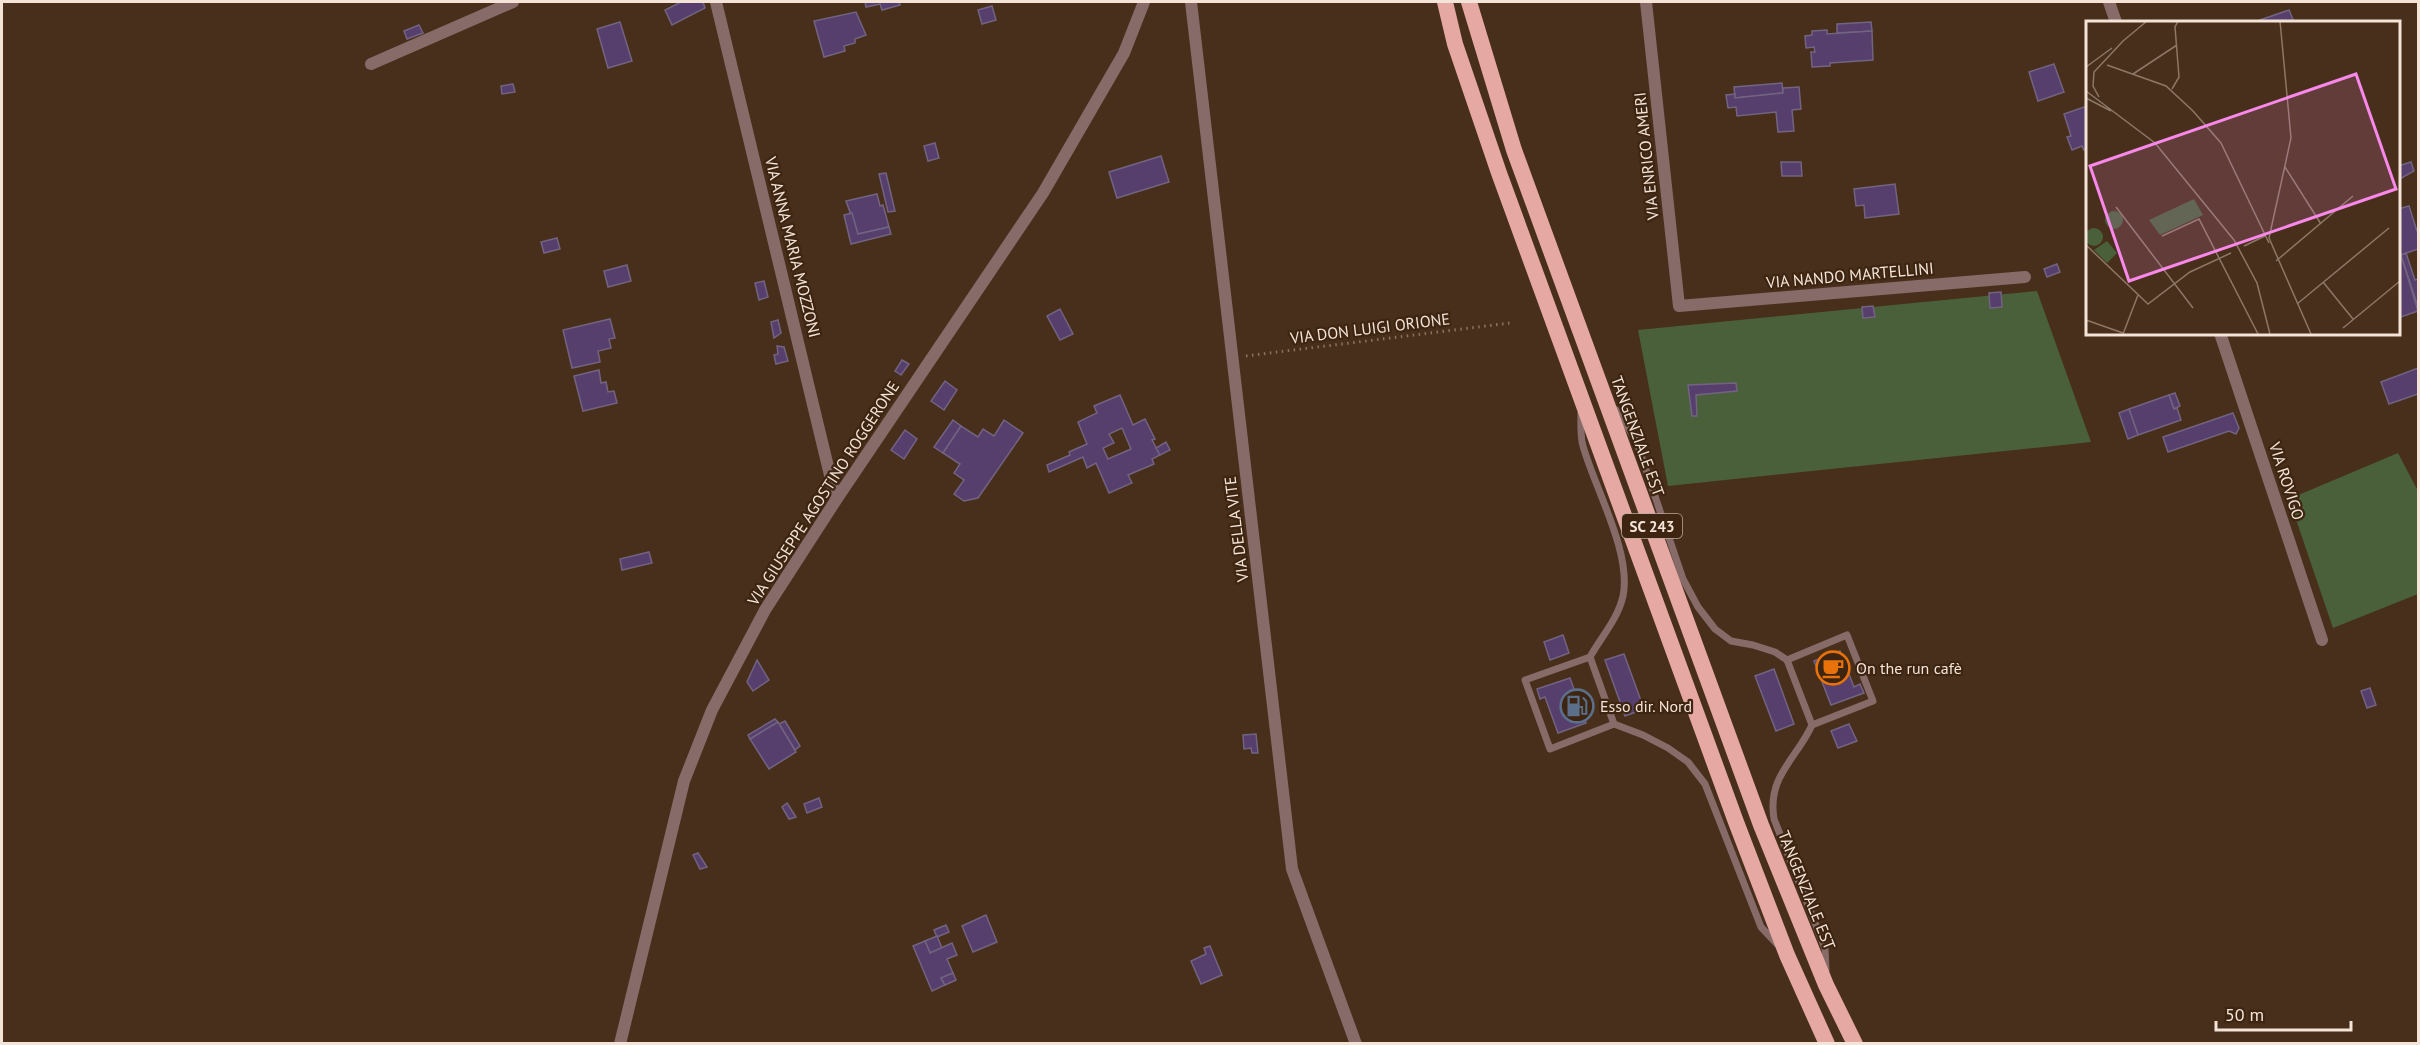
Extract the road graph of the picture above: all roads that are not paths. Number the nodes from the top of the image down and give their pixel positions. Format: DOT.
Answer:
graph roads {
  1 [pos="513,2"];
  2 [pos="716,2"];
  3 [pos="1144,2"];
  4 [pos="1191,2"];
  5 [pos="1445,2"];
  6 [pos="1469,2"];
  7 [pos="1646,2"];
  8 [pos="2109,2"];
  9 [pos="2116,21"];
  10 [pos="371,64"];
  11 [pos="2025,278"];
  12 [pos="1678,306"];
  13 [pos="2220,334"];
  14 [pos="1601,388"];
  15 [pos="1581,396"];
  16 [pos="836,500"];
  17 [pos="2322,640"];
  18 [pos="1590,657"];
  19 [pos="1787,660"];
  20 [pos="1614,724"];
  21 [pos="1812,725"];
  22 [pos="1787,955"];
  23 [pos="1826,985"];
  24 [pos="620,1044"];
  25 [pos="1356,1044"];
  26 [pos="1827,1044"];
  27 [pos="1855,1044"];
  1 -- 10 [label="street"];
  2 -- 16 [label="street, VIA ANNA MARIA MOZZONI"];
  3 -- 16 [label="street, VIA GIUSEPPE AGOSTINO ROGGERONE"];
  4 -- 25 [label="street, VIA DELLA VITE"];
  5 -- 15 [label="highway, SC 243"];
  6 -- 14 [label="highway, TANGENZIALE EST / SC 243"];
  7 -- 12 [label="street, VIA ENRICO AMERI"];
  8 -- 9 [label="street"];
  11 -- 12 [label="street, VIA NANDO MARTELLINI"];
  13 -- 17 [label="street, VIA ROVIGO"];
  14 -- 19 [label="lane"];
  14 -- 23 [label="highway, TANGENZIALE EST / SC 243"];
  15 -- 18 [label="lane"];
  15 -- 22 [label="highway, SC 243"];
  16 -- 24 [label="street, VIA GIUSEPPE AGOSTINO ROGGERONE"];
  18 -- 20 [label="lane"];
  18 -- 20 [label="lane"];
  19 -- 21 [label="lane"];
  19 -- 21 [label="lane"];
  20 -- 22 [label="lane"];
  21 -- 23 [label="lane"];
  22 -- 26 [label="highway, SC 243"];
  23 -- 27 [label="highway, TANGENZIALE EST / SC 243"];
}
